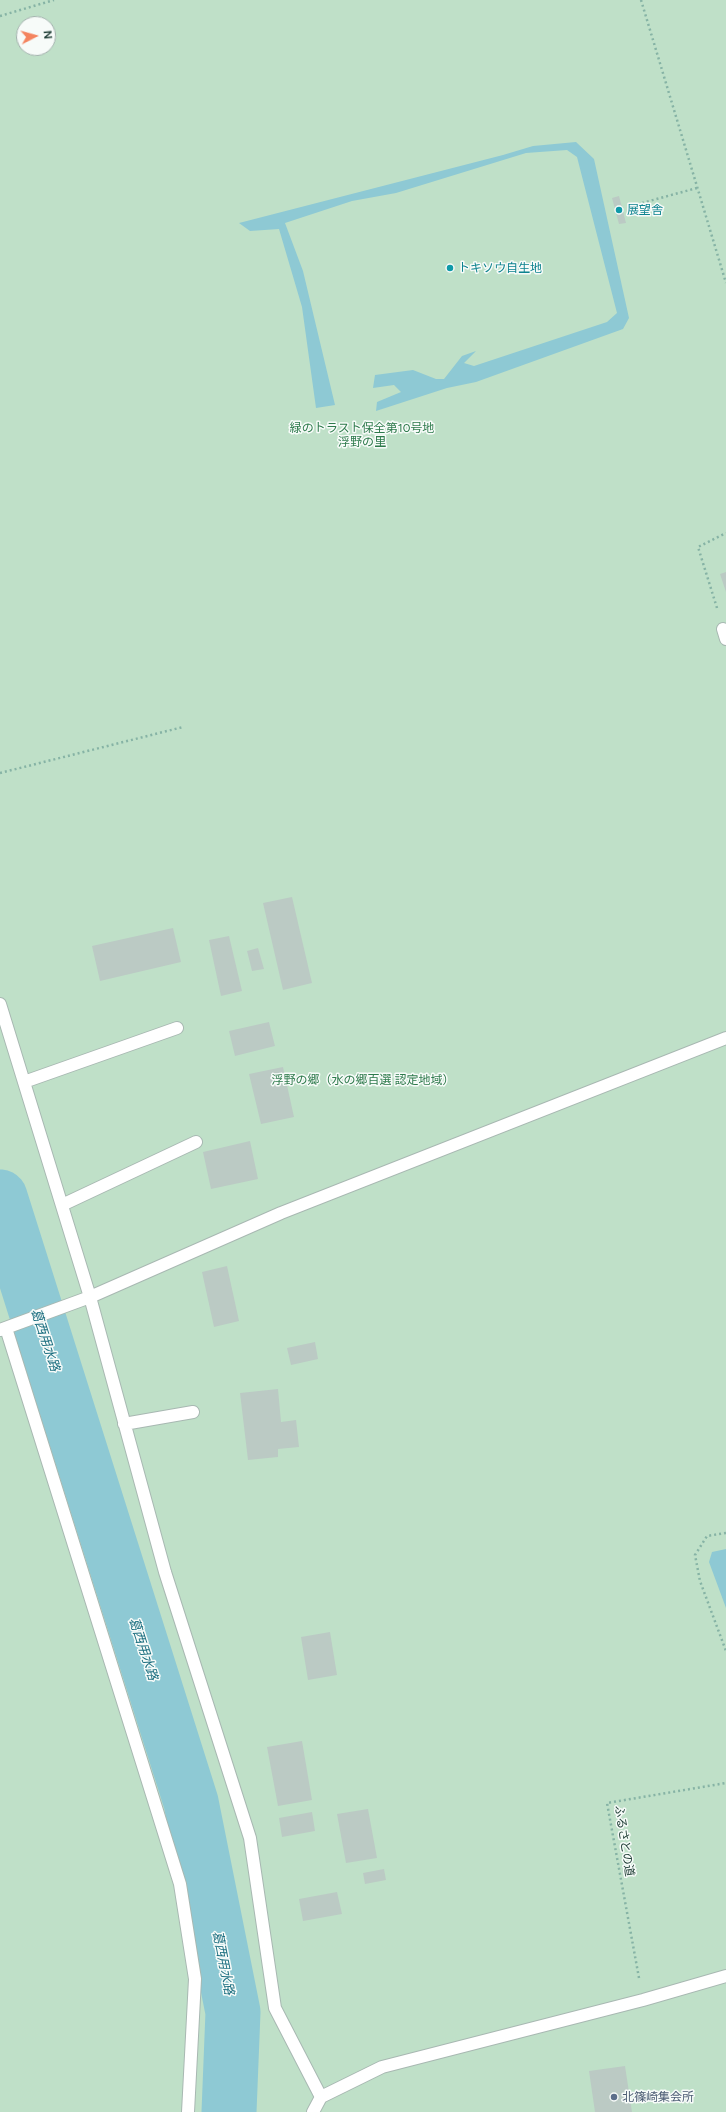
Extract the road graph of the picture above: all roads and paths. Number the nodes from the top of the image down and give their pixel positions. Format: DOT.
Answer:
graph roads {
  1 [pos="54,0"];
  2 [pos="641,0"];
  3 [pos="0,16"];
  4 [pos="697,188"];
  5 [pos="642,203"];
  6 [pos="726,281"];
  7 [pos="726,533"];
  8 [pos="725,634"];
  9 [pos="183,727"];
  10 [pos="0,773"];
  11 [pos="0,1004"];
  12 [pos="177,1028"];
  13 [pos="726,1038"];
  14 [pos="24,1082"];
  15 [pos="196,1142"];
  16 [pos="62,1205"];
  17 [pos="90,1297"];
  18 [pos="8,1327"];
  19 [pos="193,1412"];
  20 [pos="124,1424"];
  21 [pos="726,1533"];
  22 [pos="726,1650"];
  23 [pos="726,1783"];
  24 [pos="726,1976"];
  25 [pos="643,2000"];
  26 [pos="321,2097"];
  27 [pos="188,2112"];
  28 [pos="313,2112"];
  1 -- 3 [label="path"];
  2 -- 4 [label="path"];
  4 -- 5 [label="path"];
  4 -- 6 [label="path"];
  7 -- 8 [label="path"];
  9 -- 10 [label="path"];
  11 -- 14 [label="street"];
  12 -- 14 [label="street"];
  13 -- 17 [label="street"];
  14 -- 16 [label="street"];
  15 -- 16 [label="street"];
  16 -- 17 [label="street"];
  17 -- 18 [label="street"];
  17 -- 20 [label="street"];
  18 -- 27 [label="street"];
  19 -- 20 [label="street"];
  20 -- 26 [label="street"];
  21 -- 22 [label="path"];
  23 -- 25 [label="path, ふるさとの道"];
  24 -- 25 [label="street"];
  25 -- 26 [label="street"];
  26 -- 28 [label="street"];
}
